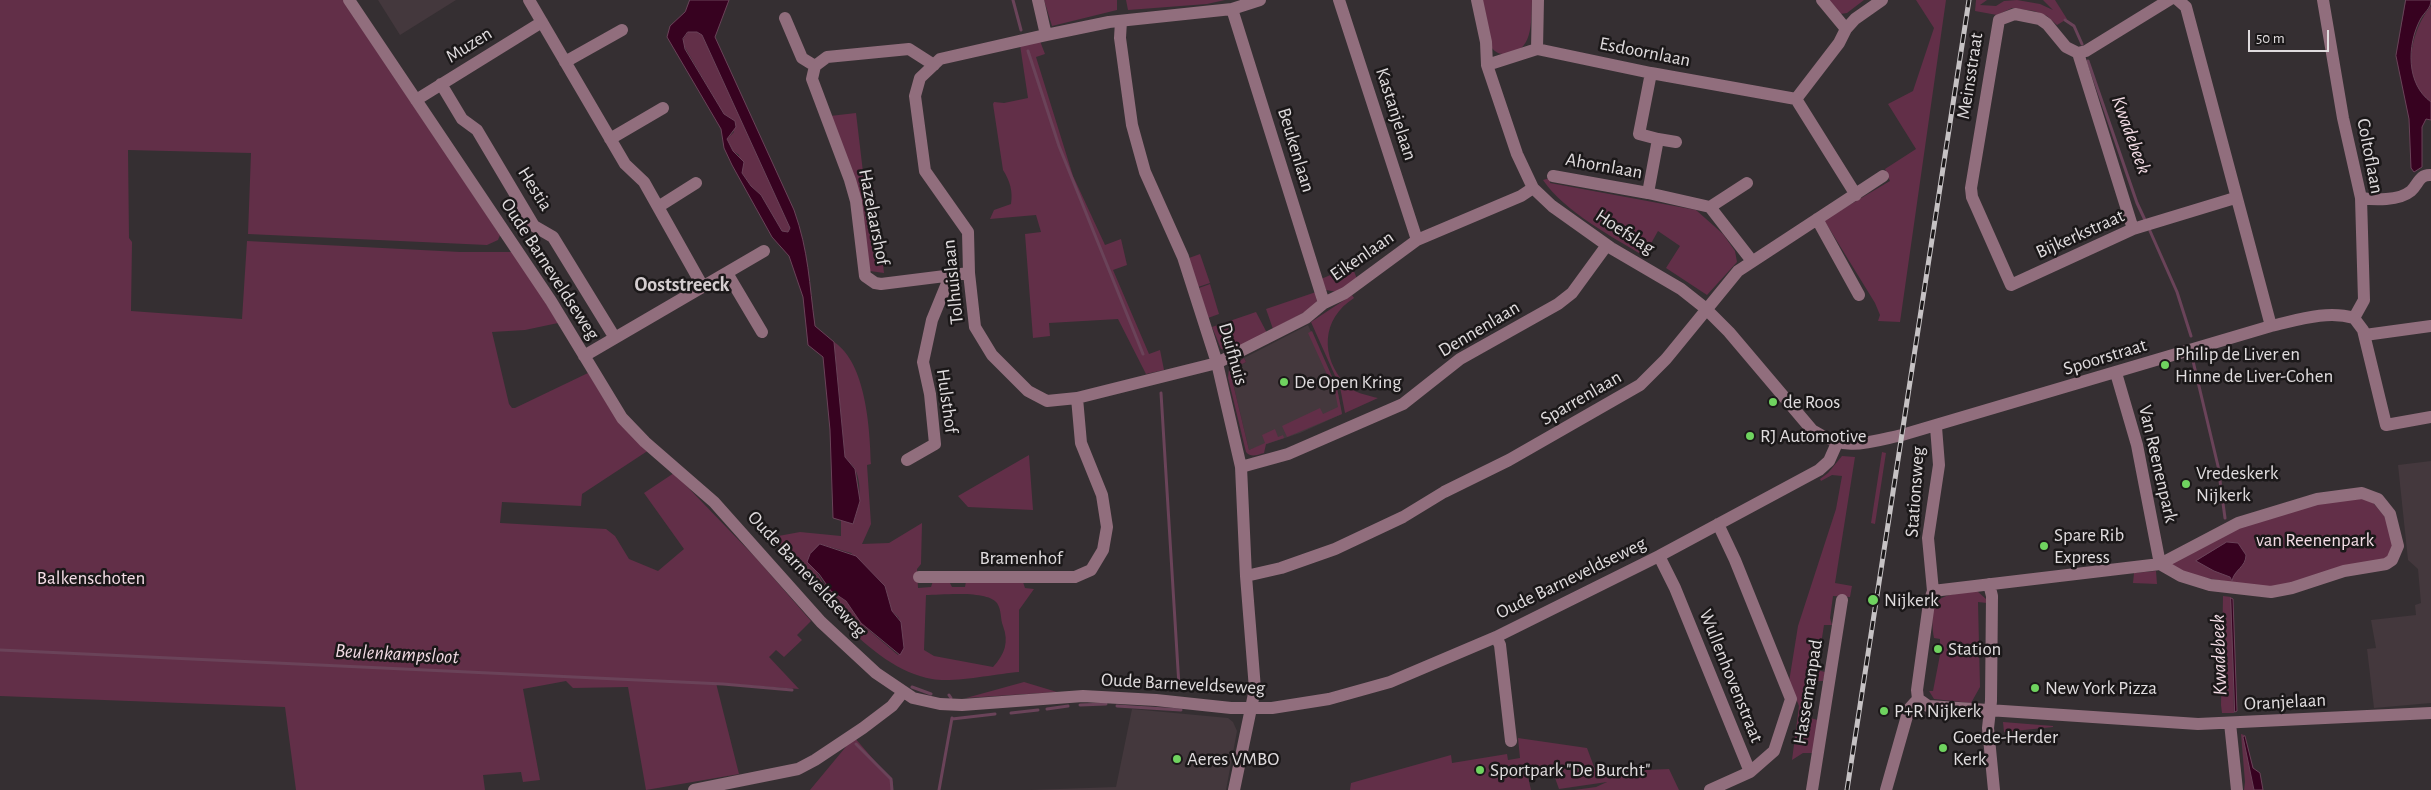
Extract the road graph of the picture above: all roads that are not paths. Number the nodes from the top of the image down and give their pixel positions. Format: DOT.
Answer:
graph roads {
  1 [pos="349,0"];
  2 [pos="529,0"];
  3 [pos="1038,0"];
  4 [pos="1260,0"];
  5 [pos="1339,0"];
  6 [pos="1477,0"];
  7 [pos="1538,0"];
  8 [pos="1822,0"];
  9 [pos="1882,0"];
  10 [pos="2169,0"];
  11 [pos="2178,0"];
  12 [pos="2323,0"];
  13 [pos="1232,9"];
  14 [pos="785,18"];
  15 [pos="542,22"];
  16 [pos="1115,22"];
  17 [pos="1846,29"];
  18 [pos="622,30"];
  19 [pos="1046,35"];
  20 [pos="1537,49"];
  21 [pos="2078,53"];
  22 [pos="565,62"];
  23 [pos="934,65"];
  24 [pos="1488,65"];
  25 [pos="815,66"];
  26 [pos="1651,73"];
  27 [pos="441,84"];
  28 [pos="1796,98"];
  29 [pos="416,100"];
  30 [pos="663,108"];
  31 [pos="610,139"];
  32 [pos="1658,139"];
  33 [pos="1676,142"];
  34 [pos="2431,175"];
  35 [pos="1553,176"];
  36 [pos="1883,176"];
  37 [pos="696,183"];
  38 [pos="1747,183"];
  39 [pos="1533,188"];
  40 [pos="1648,193"];
  41 [pos="1856,195"];
  42 [pos="2236,198"];
  43 [pos="2361,198"];
  44 [pos="658,207"];
  45 [pos="1710,207"];
  46 [pos="1982,218"];
  47 [pos="1817,219"];
  48 [pos="2133,230"];
  49 [pos="1417,240"];
  50 [pos="1608,245"];
  51 [pos="764,251"];
  52 [pos="1752,261"];
  53 [pos="727,273"];
  54 [pos="969,273"];
  55 [pos="950,276"];
  56 [pos="703,287"];
  57 [pos="1858,295"];
  58 [pos="1324,303"];
  59 [pos="1705,308"];
  60 [pos="2354,318"];
  61 [pos="2271,326"];
  62 [pos="2431,326"];
  63 [pos="762,332"];
  64 [pos="2365,335"];
  65 [pos="615,338"];
  66 [pos="584,356"];
  67 [pos="1218,363"];
  68 [pos="2116,373"];
  69 [pos="1076,398"];
  70 [pos="2431,416"];
  71 [pos="1936,427"];
  72 [pos="1837,443"];
  73 [pos="907,460"];
  74 [pos="1241,467"];
  75 [pos="1718,524"];
  76 [pos="1659,556"];
  77 [pos="2160,564"];
  78 [pos="1246,576"];
  79 [pos="919,577"];
  80 [pos="1989,584"];
  81 [pos="1933,591"];
  82 [pos="1842,600"];
  83 [pos="1496,637"];
  84 [pos="903,692"];
  85 [pos="1918,699"];
  86 [pos="1250,708"];
  87 [pos="1990,710"];
  88 [pos="2431,713"];
  89 [pos="2230,724"];
  90 [pos="1511,741"];
  91 [pos="1750,772"];
  92 [pos="694,790"];
  93 [pos="1234,790"];
  94 [pos="1710,790"];
  95 [pos="1812,790"];
  96 [pos="1886,790"];
  97 [pos="1994,790"];
  98 [pos="2237,790"];
  1 -- 29 [label="street, Oude Barneveldseweg"];
  2 -- 15 [label="street"];
  3 -- 19 [label="street"];
  4 -- 13 [label="street, Tolhuislaan"];
  5 -- 49 [label="street, Kastanjelaan"];
  6 -- 24 [label="street, Hoefslag"];
  7 -- 20 [label="street"];
  8 -- 17 [label="street"];
  9 -- 17 [label="street"];
  10 -- 21 [label="street"];
  11 -- 42 [label="street"];
  12 -- 43 [label="street, Coltoflaan"];
  13 -- 16 [label="street, Tolhuislaan"];
  13 -- 58 [label="street, Beukenlaan"];
  14 -- 25 [label="street"];
  15 -- 22 [label="street"];
  15 -- 27 [label="street, Muzen"];
  16 -- 19 [label="street, Tolhuislaan"];
  16 -- 67 [label="street, Duifhuis"];
  17 -- 28 [label="street"];
  18 -- 22 [label="street"];
  19 -- 23 [label="street, Tolhuislaan"];
  20 -- 24 [label="street, Esdoornlaan"];
  20 -- 26 [label="street, Esdoornlaan"];
  21 -- 46 [label="street, Meinsstraat"];
  21 -- 48 [label="street"];
  22 -- 31 [label="street"];
  23 -- 25 [label="street"];
  23 -- 54 [label="street, Tolhuislaan"];
  24 -- 39 [label="street, Hoefslag"];
  25 -- 55 [label="street, Hazelaarshof"];
  26 -- 28 [label="street, Esdoornlaan"];
  26 -- 32 [label="street, Ahornlaan"];
  27 -- 29 [label="street, Muzen"];
  27 -- 65 [label="street, Hestia"];
  28 -- 41 [label="street"];
  29 -- 66 [label="street, Oude Barneveldseweg"];
  30 -- 31 [label="street"];
  31 -- 44 [label="street"];
  32 -- 33 [label="street, Ahornlaan"];
  32 -- 40 [label="street, Ahornlaan"];
  34 -- 43 [label="street"];
  35 -- 40 [label="street, Ahornlaan"];
  36 -- 41 [label="street, Sparrenlaan"];
  37 -- 44 [label="street"];
  38 -- 45 [label="street"];
  39 -- 49 [label="street, Eikenlaan"];
  39 -- 50 [label="street, Hoefslag"];
  40 -- 45 [label="street, Ahornlaan"];
  41 -- 47 [label="street, Sparrenlaan"];
  42 -- 48 [label="street, Bijkerkstraat"];
  42 -- 61 [label="street"];
  43 -- 60 [label="street, Coltoflaan"];
  44 -- 56 [label="street"];
  45 -- 52 [label="street"];
  46 -- 48 [label="street, Bijkerkstraat"];
  47 -- 52 [label="street, Sparrenlaan"];
  47 -- 57 [label="street"];
  49 -- 58 [label="street, Eikenlaan"];
  50 -- 59 [label="street, Hoefslag"];
  50 -- 74 [label="street, Dennenlaan"];
  51 -- 53 [label="street"];
  52 -- 59 [label="street, Sparrenlaan"];
  53 -- 56 [label="street"];
  53 -- 63 [label="street"];
  54 -- 55 [label="street, Hazelaarshof"];
  54 -- 69 [label="street, Tolhuislaan"];
  55 -- 73 [label="street, Hulsthof"];
  56 -- 65 [label="street"];
  58 -- 67 [label="street, Eikenlaan"];
  59 -- 72 [label="street, Hoefslag"];
  59 -- 78 [label="street, Sparrenlaan"];
  60 -- 61 [label="street, Spoorstraat"];
  60 -- 64 [label="street"];
  61 -- 68 [label="street, Spoorstraat"];
  62 -- 64 [label="street"];
  64 -- 70 [label="street"];
  65 -- 66 [label="street"];
  66 -- 84 [label="street, Oude Barneveldseweg"];
  67 -- 69 [label="street, Tolhuislaan"];
  67 -- 74 [label="street, Duifhuis"];
  68 -- 71 [label="street, Spoorstraat"];
  68 -- 77 [label="street, Van Reenenpark"];
  69 -- 79 [label="street, Bramenhof"];
  71 -- 72 [label="street"];
  71 -- 81 [label="street, Stationsweg"];
  72 -- 75 [label="street, Oude Barneveldseweg"];
  74 -- 78 [label="street, Duifhuis"];
  75 -- 76 [label="street, Oude Barneveldseweg"];
  75 -- 91 [label="street"];
  76 -- 83 [label="street, Oude Barneveldseweg"];
  76 -- 91 [label="street, Wullenhovenstraat"];
  77 -- 77 [label="street, Van Reenenpark"];
  77 -- 80 [label="street, Van Reenenpark"];
  78 -- 86 [label="street, Duifhuis"];
  80 -- 81 [label="street, Van Reenenpark"];
  80 -- 87 [label="street"];
  81 -- 85 [label="street, Stationsweg"];
  82 -- 95 [label="street, Hassemanpad"];
  83 -- 86 [label="street, Oude Barneveldseweg"];
  83 -- 90 [label="street"];
  84 -- 86 [label="street, Oude Barneveldseweg"];
  84 -- 92 [label="street"];
  85 -- 87 [label="street, Oranjelaan"];
  85 -- 96 [label="street"];
  86 -- 93 [label="street, Duifhuis"];
  87 -- 89 [label="street, Oranjelaan"];
  87 -- 97 [label="street"];
  88 -- 89 [label="street, Oranjelaan"];
  89 -- 98 [label="street"];
  91 -- 94 [label="street, Wullenhovenstraat"];
}
